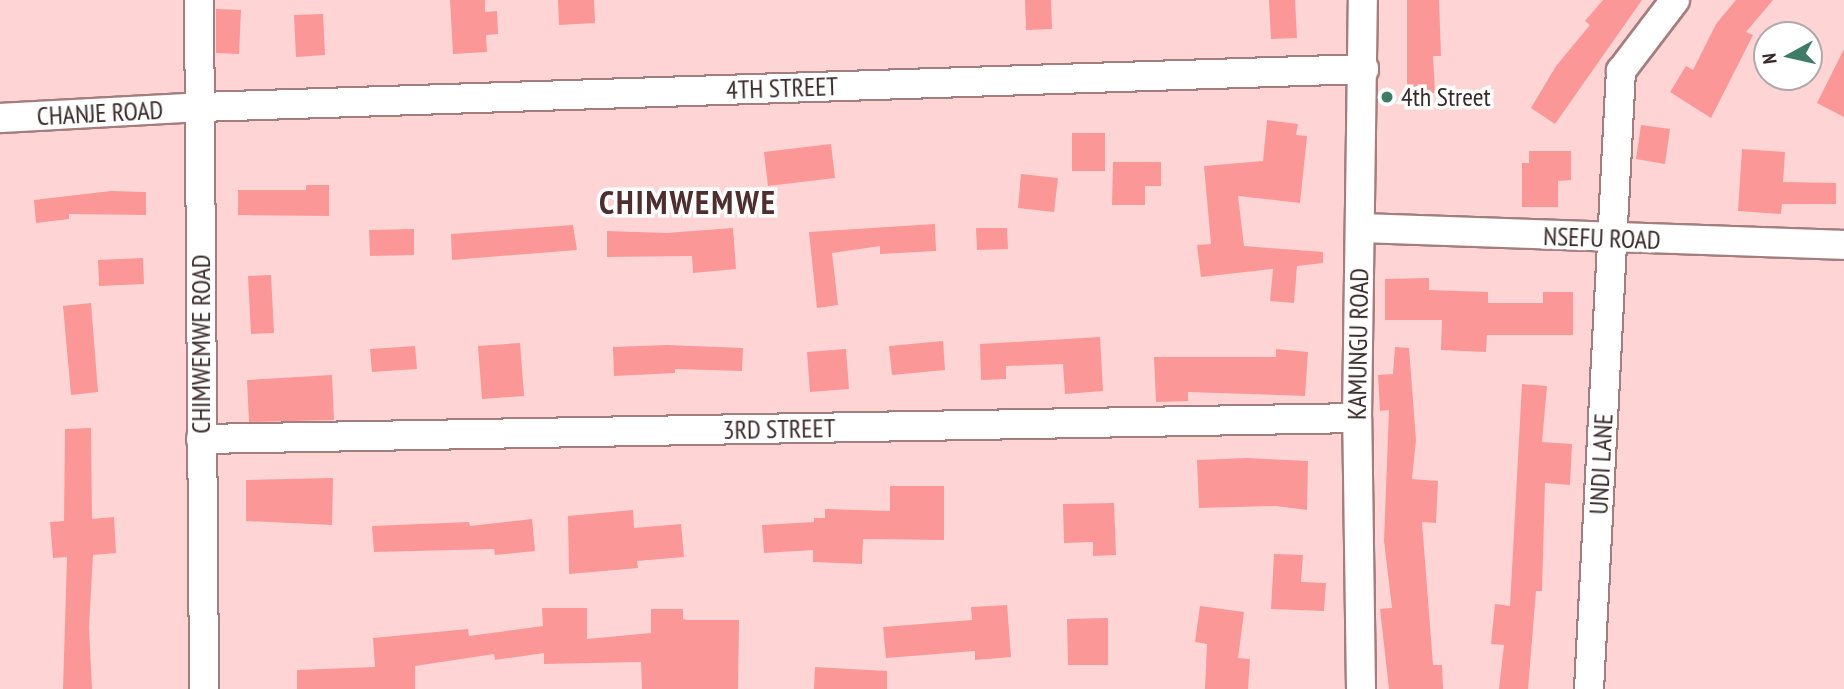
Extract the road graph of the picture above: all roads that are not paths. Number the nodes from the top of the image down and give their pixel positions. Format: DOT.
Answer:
graph roads {
  1 [pos="198,0"];
  2 [pos="1363,0"];
  3 [pos="1675,0"];
  4 [pos="1364,69"];
  5 [pos="201,107"];
  6 [pos="0,118"];
  7 [pos="1360,228"];
  8 [pos="1613,239"];
  9 [pos="1844,245"];
  10 [pos="1357,418"];
  11 [pos="201,439"];
  12 [pos="204,689"];
  13 [pos="1361,689"];
  14 [pos="1589,689"];
  1 -- 5 [label="street, CHIMWEMWE ROAD"];
  2 -- 4 [label="street, KAMUNGU ROAD"];
  3 -- 8 [label="street, UNDI LANE"];
  4 -- 5 [label="street, 4TH STREET"];
  4 -- 7 [label="street, KAMUNGU ROAD"];
  5 -- 6 [label="street, CHANJE ROAD"];
  5 -- 11 [label="street, CHIMWEMWE ROAD"];
  7 -- 8 [label="street, NSEFU ROAD"];
  7 -- 10 [label="street, KAMUNGU ROAD"];
  8 -- 9 [label="street, NSEFU ROAD"];
  8 -- 14 [label="street, UNDI LANE"];
  10 -- 11 [label="street, 3RD STREET"];
  10 -- 13 [label="street, KAMUNGU ROAD"];
  11 -- 12 [label="street, CHIMWEMWE ROAD"];
}
